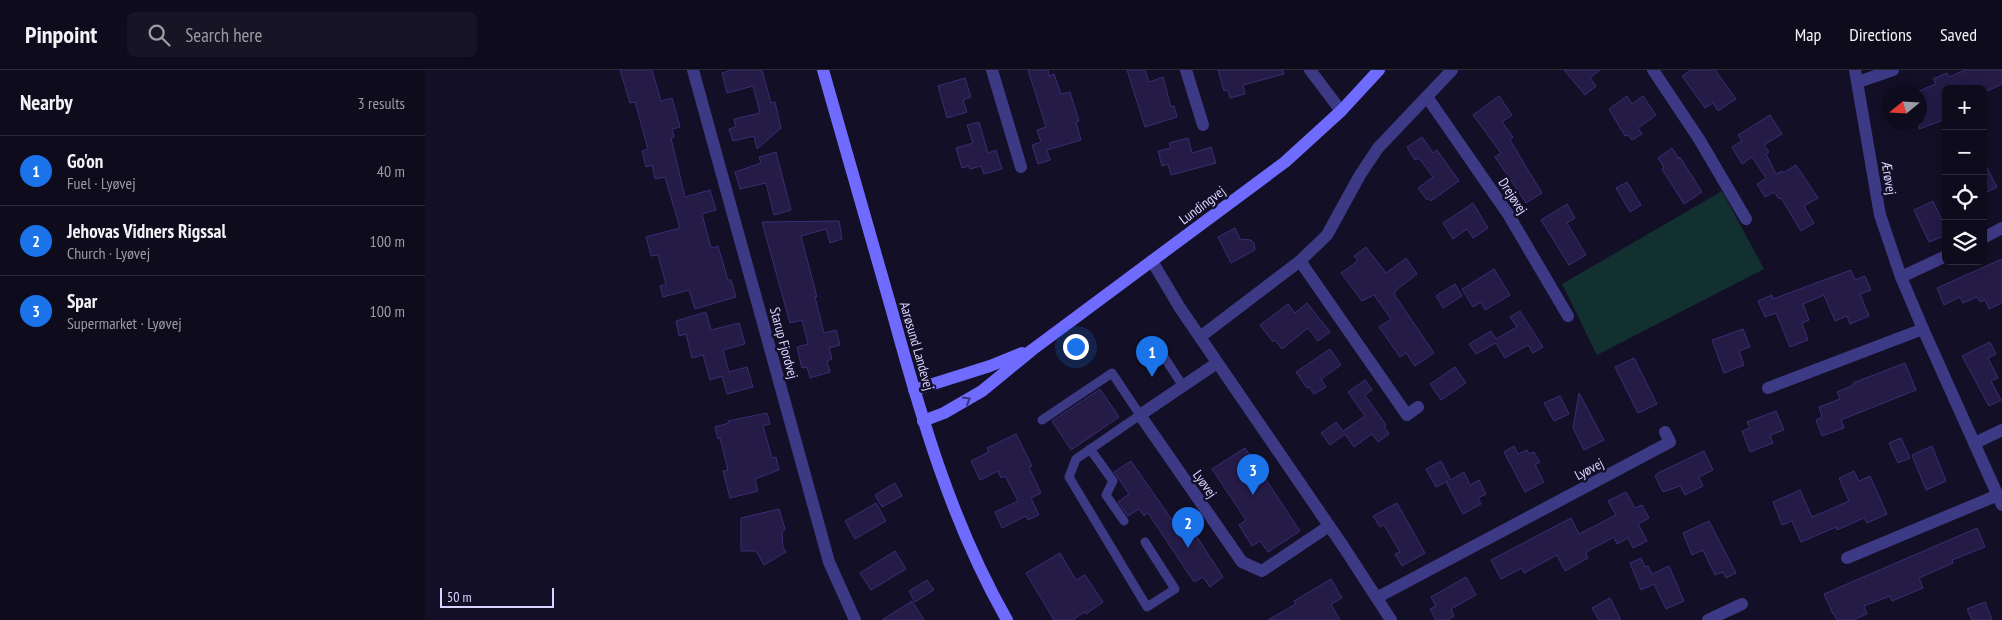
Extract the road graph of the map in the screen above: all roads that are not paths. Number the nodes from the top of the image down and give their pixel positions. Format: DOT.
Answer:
graph roads {
  1 [pos="693,70"];
  2 [pos="823,70"];
  3 [pos="992,70"];
  4 [pos="1186,70"];
  5 [pos="1310,70"];
  6 [pos="1379,70"];
  7 [pos="1452,70"];
  8 [pos="1653,70"];
  9 [pos="1893,70"];
  10 [pos="1857,76"];
  11 [pos="1427,97"];
  12 [pos="1341,112"];
  13 [pos="1203,125"];
  14 [pos="1021,167"];
  15 [pos="1746,219"];
  16 [pos="2002,228"];
  17 [pos="1987,236"];
  18 [pos="1942,258"];
  19 [pos="1151,261"];
  20 [pos="1300,261"];
  21 [pos="1901,276"];
  22 [pos="1568,316"];
  23 [pos="1923,330"];
  24 [pos="1200,337"];
  25 [pos="1031,350"];
  26 [pos="1164,357"];
  27 [pos="1217,363"];
  28 [pos="1183,386"];
  29 [pos="1768,388"];
  30 [pos="913,390"];
  31 [pos="1418,408"];
  32 [pos="1140,415"];
  33 [pos="1042,420"];
  34 [pos="923,421"];
  35 [pos="2002,430"];
  36 [pos="1665,432"];
  37 [pos="1975,443"];
  38 [pos="1091,449"];
  39 [pos="2000,500"];
  40 [pos="1124,521"];
  41 [pos="1329,526"];
  42 [pos="1145,542"];
  43 [pos="1847,558"];
  44 [pos="1377,597"];
  45 [pos="1742,604"];
  46 [pos="855,620"];
  47 [pos="1007,620"];
  48 [pos="1391,620"];
  49 [pos="1708,620"];
  1 -- 46 [label="street, Starup Fjordvej"];
  2 -- 30 [label="street, Aarøsund Landevej"];
  3 -- 14 [label="street"];
  4 -- 13 [label="street"];
  5 -- 12 [label="street"];
  6 -- 12 [label="street, Lundingvej"];
  7 -- 11 [label="street"];
  8 -- 15 [label="street"];
  9 -- 10 [label="street, Ærøvej"];
  10 -- 21 [label="street, Ærøvej"];
  11 -- 20 [label="street"];
  11 -- 22 [label="street, Drejøvej"];
  12 -- 19 [label="street, Lundingvej"];
  16 -- 17 [label="street"];
  18 -- 21 [label="street"];
  19 -- 24 [label="street"];
  19 -- 25 [label="street, Lundingvej"];
  20 -- 24 [label="street"];
  20 -- 31 [label="street"];
  21 -- 23 [label="street, Ærøvej"];
  23 -- 29 [label="street"];
  23 -- 37 [label="street, Ærøvej"];
  24 -- 27 [label="street"];
  25 -- 30 [label="street, Lundingvej"];
  34 -- 25 [label="street, Lundingvej, one-way"];
  26 -- 28 [label="lane"];
  27 -- 28 [label="street"];
  27 -- 41 [label="street"];
  28 -- 32 [label="street"];
  30 -- 34 [label="street, Aarøsund Landevej"];
  32 -- 33 [label="lane"];
  32 -- 38 [label="lane"];
  32 -- 41 [label="street, Lyøvej"];
  34 -- 47 [label="street, Aarøsund Landevej"];
  35 -- 37 [label="street"];
  36 -- 44 [label="street, Lyøvej"];
  37 -- 39 [label="street, Ærøvej"];
  38 -- 40 [label="lane"];
  38 -- 42 [label="lane"];
  39 -- 43 [label="street, Ærøvej"];
  41 -- 44 [label="street"];
  44 -- 48 [label="street"];
  45 -- 49 [label="street"];
}
